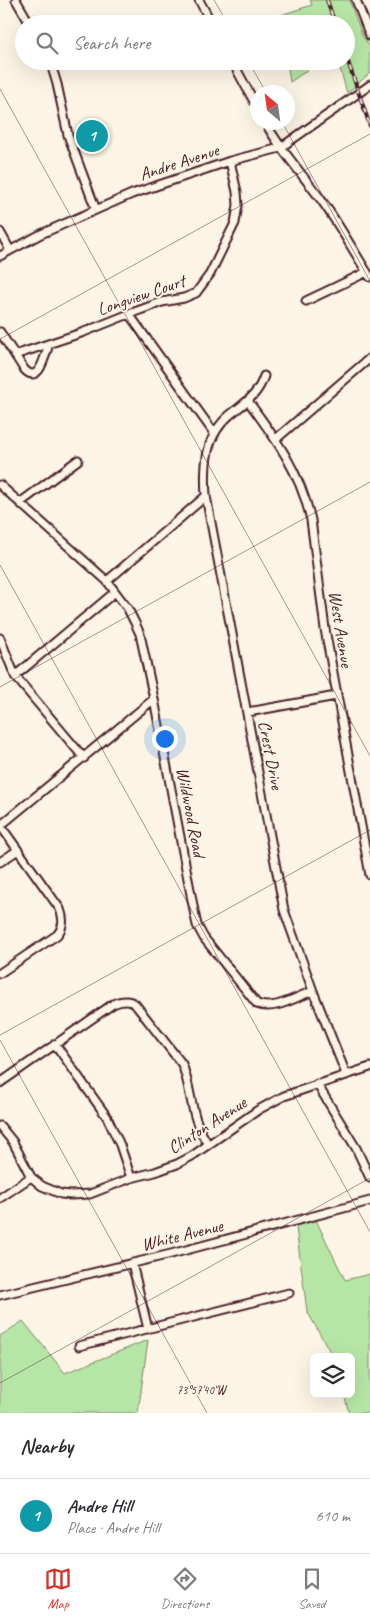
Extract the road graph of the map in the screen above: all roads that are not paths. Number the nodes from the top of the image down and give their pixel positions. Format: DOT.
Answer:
graph roads {
  1 [pos="16,0"];
  2 [pos="199,0"];
  3 [pos="356,0"];
  4 [pos="25,15"];
  5 [pos="207,15"];
  6 [pos="370,36"];
  7 [pos="53,70"];
  8 [pos="237,70"];
  9 [pos="370,84"];
  10 [pos="250,94"];
  11 [pos="269,130"];
  12 [pos="280,148"];
  13 [pos="230,161"];
  14 [pos="96,210"];
  15 [pos="0,232"];
  16 [pos="10,250"];
  17 [pos="0,256"];
  18 [pos="368,275"];
  19 [pos="306,301"];
  20 [pos="129,314"];
  21 [pos="0,332"];
  22 [pos="49,344"];
  23 [pos="15,355"];
  24 [pos="370,358"];
  25 [pos="264,376"];
  26 [pos="248,401"];
  27 [pos="214,433"];
  28 [pos="276,439"];
  29 [pos="78,460"];
  30 [pos="0,485"];
  31 [pos="206,496"];
  32 [pos="21,502"];
  33 [pos="107,581"];
  34 [pos="116,592"];
  35 [pos="0,638"];
  36 [pos="15,676"];
  37 [pos="336,696"];
  38 [pos="154,699"];
  39 [pos="248,712"];
  40 [pos="84,758"];
  41 [pos="0,826"];
  42 [pos="18,850"];
  43 [pos="0,862"];
  44 [pos="370,876"];
  45 [pos="0,973"];
  46 [pos="313,991"];
  47 [pos="55,1044"];
  48 [pos="370,1067"];
  49 [pos="346,1074"];
  50 [pos="0,1083"];
  51 [pos="317,1084"];
  52 [pos="0,1126"];
  53 [pos="208,1144"];
  54 [pos="31,1177"];
  55 [pos="130,1178"];
  56 [pos="370,1178"];
  57 [pos="0,1198"];
  58 [pos="370,1201"];
  59 [pos="132,1263"];
  60 [pos="289,1293"];
  61 [pos="0,1294"];
  62 [pos="148,1329"];
  63 [pos="79,1346"];
  1 -- 4 [label="street"];
  2 -- 5 [label="street"];
  3 -- 6 [label="street"];
  7 -- 14 [label="street"];
  8 -- 10 [label="street"];
  9 -- 12 [label="street, Andre Avenue"];
  11 -- 12 [label="street"];
  12 -- 13 [label="street, Andre Avenue"];
  12 -- 18 [label="street"];
  13 -- 14 [label="street, Andre Avenue"];
  13 -- 20 [label="street, Longview Court"];
  14 -- 16 [label="street, Andre Avenue"];
  15 -- 16 [label="street"];
  16 -- 17 [label="street"];
  18 -- 19 [label="street"];
  20 -- 22 [label="street, Longview Court"];
  20 -- 27 [label="street"];
  21 -- 23 [label="street"];
  22 -- 23 [label="street, Longview Court"];
  22 -- 23 [label="street"];
  24 -- 28 [label="street"];
  25 -- 26 [label="street"];
  26 -- 27 [label="street"];
  26 -- 28 [label="street, West Avenue"];
  27 -- 31 [label="street, Crest Drive"];
  28 -- 37 [label="street, West Avenue"];
  29 -- 32 [label="street"];
  30 -- 32 [label="street, Wildwood Road"];
  31 -- 33 [label="street"];
  31 -- 39 [label="street, Crest Drive"];
  32 -- 33 [label="street, Wildwood Road"];
  33 -- 34 [label="street, Wildwood Road"];
  34 -- 36 [label="street"];
  34 -- 38 [label="street, Wildwood Road"];
  35 -- 36 [label="street"];
  36 -- 40 [label="street"];
  37 -- 39 [label="street"];
  37 -- 44 [label="street, West Avenue"];
  38 -- 40 [label="street"];
  38 -- 46 [label="street, Wildwood Road"];
  39 -- 46 [label="street, Crest Drive"];
  40 -- 41 [label="street"];
  41 -- 42 [label="street"];
  42 -- 43 [label="street"];
  42 -- 45 [label="street"];
  46 -- 49 [label="street, Crest Drive"];
  47 -- 50 [label="street"];
  47 -- 53 [label="street"];
  47 -- 55 [label="street"];
  48 -- 49 [label="street, Clinton Avenue"];
  49 -- 51 [label="street, Clinton Avenue"];
  51 -- 53 [label="street, Clinton Avenue"];
  51 -- 56 [label="street"];
  52 -- 54 [label="street"];
  53 -- 55 [label="street, Clinton Avenue"];
  54 -- 55 [label="street, Clinton Avenue"];
  54 -- 57 [label="street"];
  58 -- 59 [label="street, White Avenue"];
  59 -- 61 [label="street, White Avenue"];
  59 -- 62 [label="street"];
  60 -- 62 [label="street"];
  62 -- 63 [label="street"];
}
